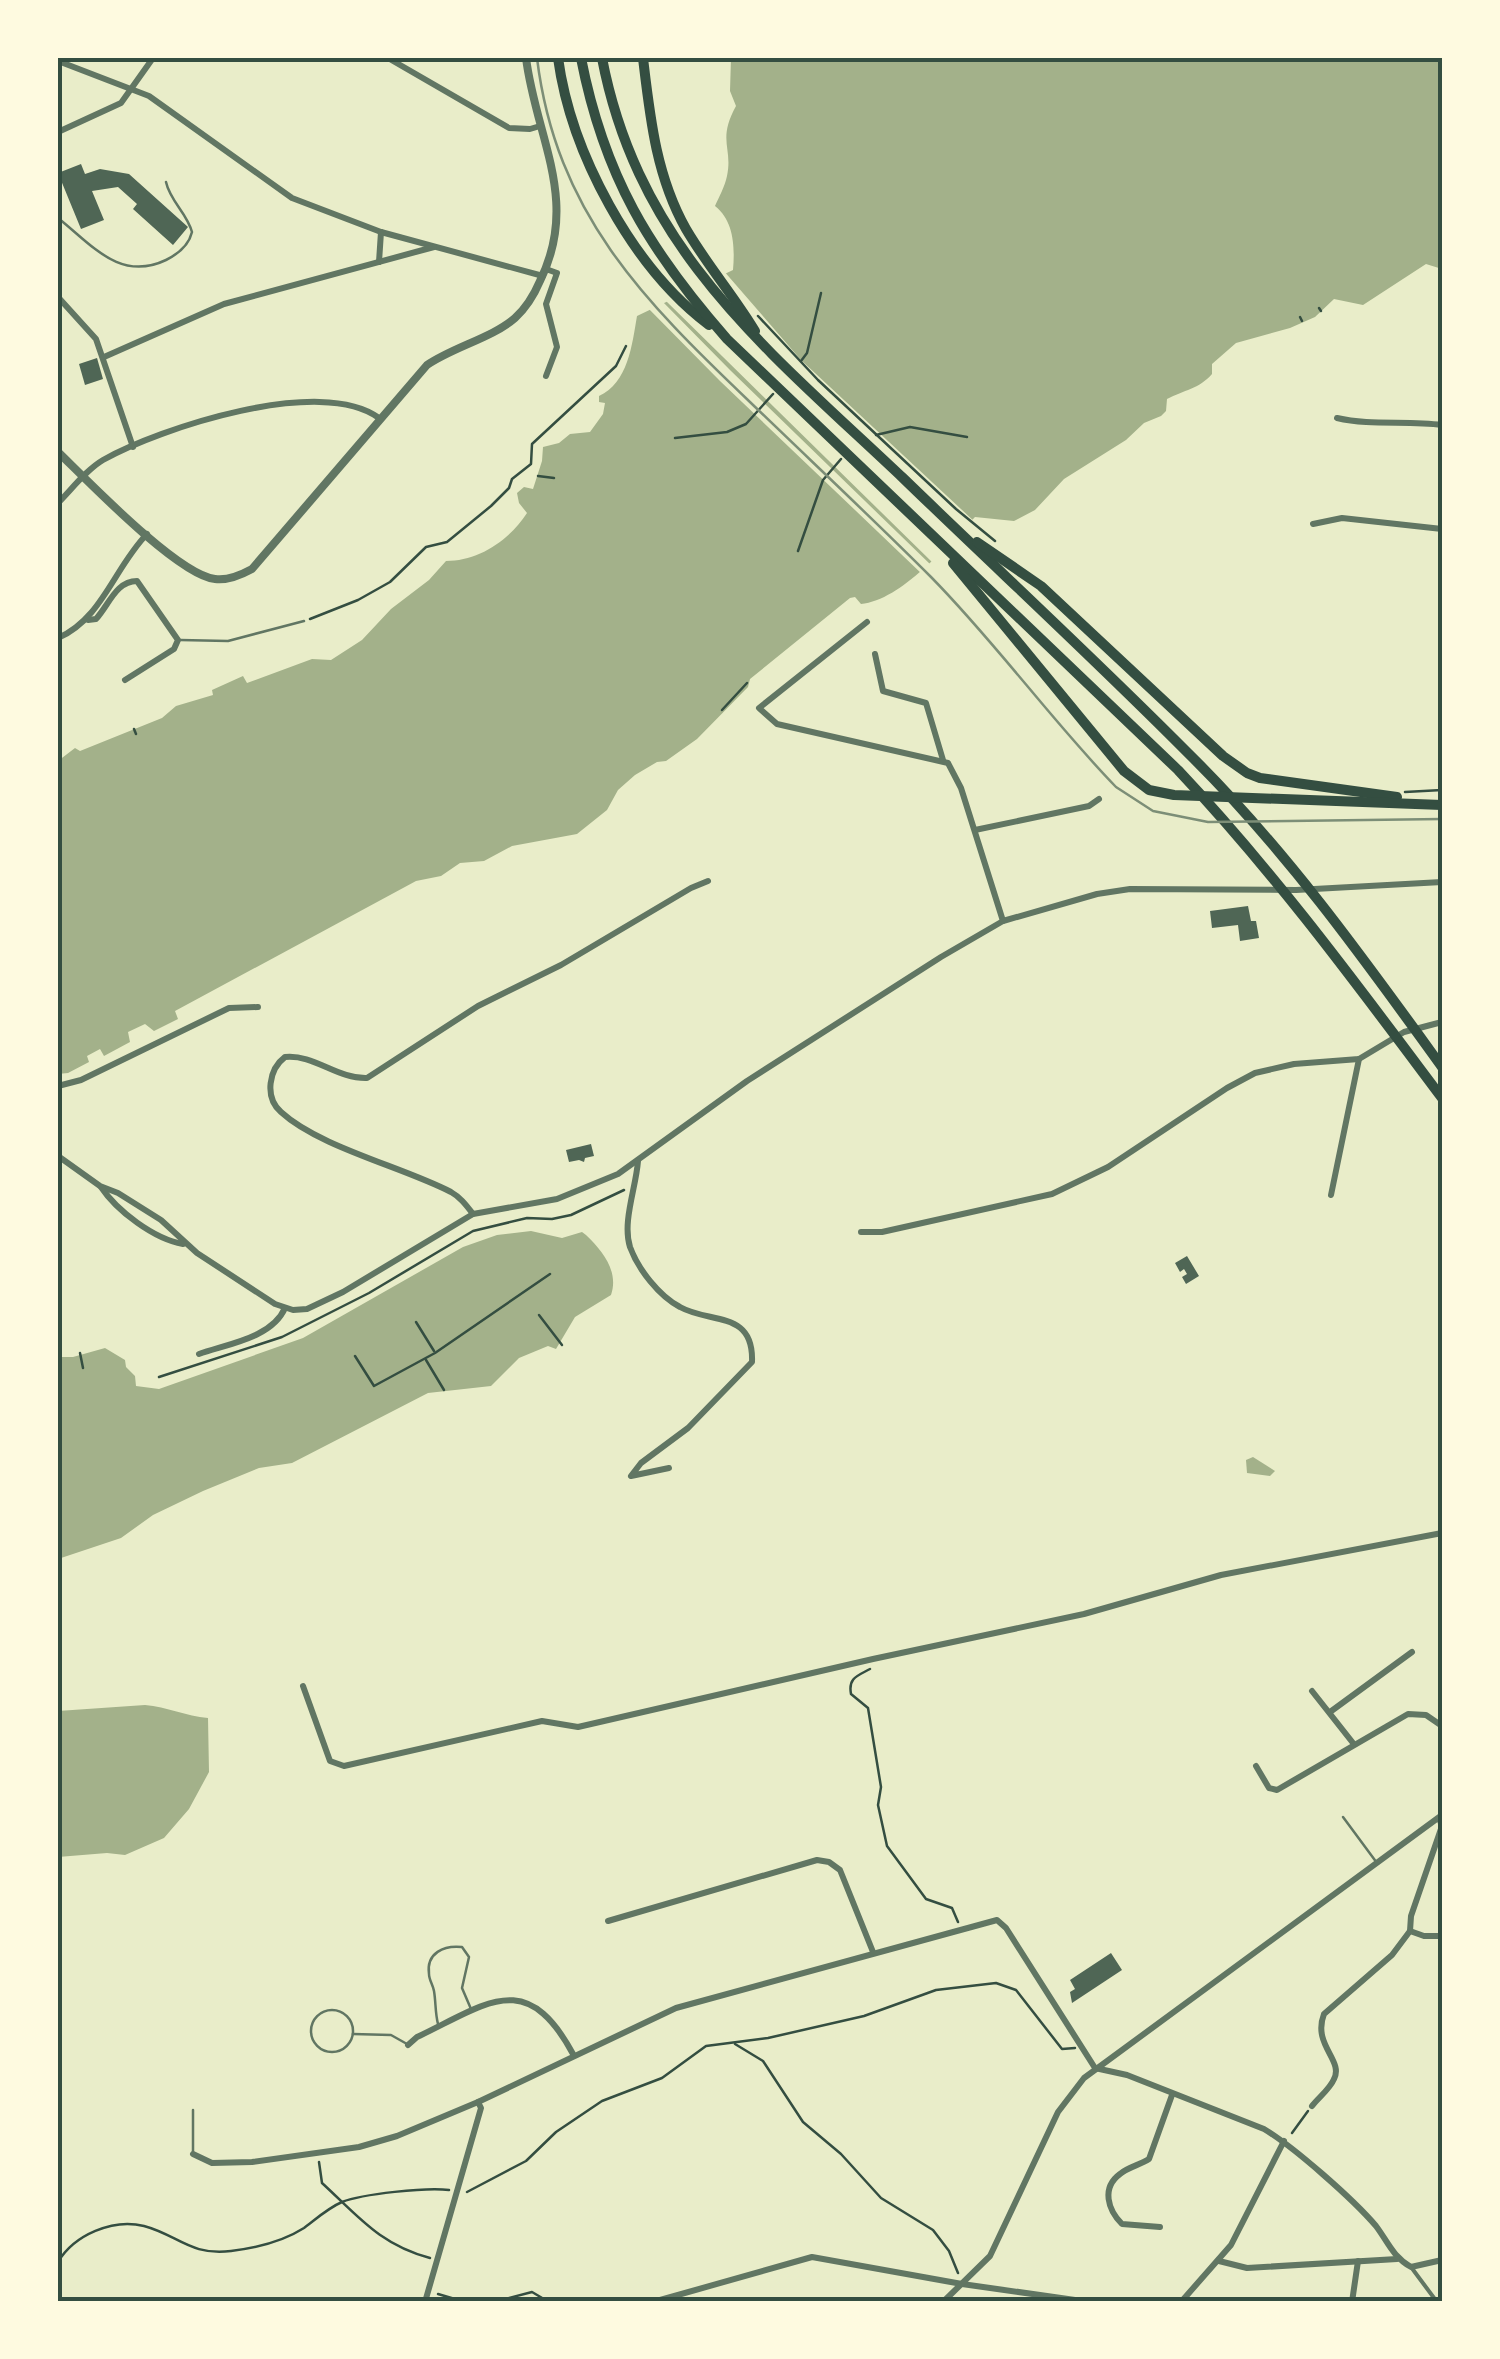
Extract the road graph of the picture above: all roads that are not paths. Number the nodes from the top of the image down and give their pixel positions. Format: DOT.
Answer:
graph roads {
  1 [pos="153,58"];
  2 [pos="388,58"];
  3 [pos="526,58"];
  4 [pos="558,58"];
  5 [pos="581,58"];
  6 [pos="602,58"];
  7 [pos="643,58"];
  8 [pos="58,61"];
  9 [pos="130,89"];
  10 [pos="540,126"];
  11 [pos="58,132"];
  12 [pos="166,182"];
  13 [pos="58,218"];
  14 [pos="380,232"];
  15 [pos="435,247"];
  16 [pos="379,262"];
  17 [pos="544,272"];
  18 [pos="58,297"];
  19 [pos="727,339"];
  20 [pos="766,349"];
  21 [pos="104,357"];
  22 [pos="546,376"];
  23 [pos="379,418"];
  24 [pos="1337,418"];
  25 [pos="1442,425"];
  26 [pos="133,448"];
  27 [pos="58,452"];
  28 [pos="84,478"];
  29 [pos="58,502"];
  30 [pos="1312,524"];
  31 [pos="952,526"];
  32 [pos="1442,530"];
  33 [pos="146,534"];
  34 [pos="930,534"];
  35 [pos="88,620"];
  36 [pos="304,621"];
  37 [pos="866,622"];
  38 [pos="58,638"];
  39 [pos="178,640"];
  40 [pos="875,654"];
  41 [pos="125,680"];
  42 [pos="943,760"];
  43 [pos="1099,799"];
  44 [pos="1442,802"];
  45 [pos="974,830"];
  46 [pos="708,881"];
  47 [pos="1442,882"];
  48 [pos="1003,921"];
  49 [pos="258,1007"];
  50 [pos="1442,1022"];
  51 [pos="1359,1059"];
  52 [pos="1442,1067"];
  53 [pos="58,1086"];
  54 [pos="1442,1098"];
  55 [pos="58,1156"];
  56 [pos="638,1160"];
  57 [pos="100,1186"];
  58 [pos="1330,1195"];
  59 [pos="473,1214"];
  60 [pos="861,1232"];
  61 [pos="186,1244"];
  62 [pos="284,1308"];
  63 [pos="199,1354"];
  64 [pos="669,1468"];
  65 [pos="1442,1533"];
  66 [pos="1412,1652"];
  67 [pos="303,1686"];
  68 [pos="1312,1691"];
  69 [pos="1330,1712"];
  70 [pos="1442,1726"];
  71 [pos="1353,1744"];
  72 [pos="1256,1766"];
  73 [pos="1441,1817"];
  74 [pos="1344,1818"];
  75 [pos="1378,1864"];
  76 [pos="608,1921"];
  77 [pos="1410,1932"];
  78 [pos="1442,1936"];
  79 [pos="872,1952"];
  80 [pos="472,2011"];
  81 [pos="439,2027"];
  82 [pos="353,2034"];
  83 [pos="408,2045"];
  84 [pos="573,2054"];
  85 [pos="1095,2068"];
  86 [pos="1172,2095"];
  87 [pos="478,2102"];
  88 [pos="1312,2106"];
  89 [pos="194,2110"];
  90 [pos="1284,2141"];
  91 [pos="193,2154"];
  92 [pos="1160,2227"];
  93 [pos="1398,2259"];
  94 [pos="1442,2260"];
  95 [pos="1219,2261"];
  96 [pos="1358,2261"];
  97 [pos="1411,2266"];
  98 [pos="962,2284"];
  99 [pos="425,2302"];
  100 [pos="653,2302"];
  101 [pos="942,2302"];
  102 [pos="1089,2302"];
  103 [pos="1181,2302"];
  104 [pos="1352,2302"];
  105 [pos="1437,2302"];
  1 -- 9 [label="street"];
  2 -- 10 [label="street"];
  3 -- 10 [label="street"];
  4 -- 19 [label="highway"];
  5 -- 19 [label="highway"];
  6 -- 20 [label="highway"];
  7 -- 20 [label="highway"];
  8 -- 9 [label="street"];
  9 -- 11 [label="street"];
  9 -- 14 [label="street"];
  10 -- 17 [label="street"];
  12 -- 13 [label="lane"];
  14 -- 15 [label="street"];
  14 -- 16 [label="street"];
  15 -- 16 [label="street"];
  15 -- 17 [label="street"];
  16 -- 21 [label="street"];
  17 -- 22 [label="street"];
  17 -- 23 [label="street"];
  18 -- 21 [label="street"];
  19 -- 34 [label="highway"];
  20 -- 31 [label="highway"];
  21 -- 26 [label="street"];
  23 -- 26 [label="street"];
  23 -- 33 [label="street"];
  24 -- 25 [label="street"];
  26 -- 28 [label="street"];
  27 -- 28 [label="street"];
  28 -- 29 [label="street"];
  28 -- 33 [label="street"];
  30 -- 32 [label="street"];
  31 -- 44 [label="highway"];
  31 -- 52 [label="highway"];
  33 -- 35 [label="street"];
  34 -- 44 [label="highway"];
  34 -- 54 [label="highway"];
  35 -- 38 [label="street"];
  35 -- 39 [label="street"];
  36 -- 39 [label="lane"];
  37 -- 42 [label="street"];
  39 -- 41 [label="street"];
  40 -- 42 [label="street"];
  42 -- 45 [label="street"];
  43 -- 45 [label="street"];
  45 -- 48 [label="street"];
  46 -- 59 [label="street"];
  47 -- 48 [label="street"];
  48 -- 56 [label="street"];
  49 -- 53 [label="street"];
  50 -- 51 [label="street"];
  51 -- 58 [label="street"];
  51 -- 60 [label="street"];
  55 -- 57 [label="street"];
  56 -- 59 [label="street"];
  56 -- 64 [label="street"];
  57 -- 61 [label="street"];
  57 -- 61 [label="street"];
  59 -- 62 [label="street"];
  61 -- 62 [label="street"];
  62 -- 63 [label="street"];
  65 -- 67 [label="street"];
  66 -- 69 [label="street"];
  68 -- 69 [label="street"];
  69 -- 71 [label="street"];
  70 -- 71 [label="street"];
  71 -- 72 [label="street"];
  73 -- 75 [label="street"];
  73 -- 77 [label="street"];
  74 -- 75 [label="lane"];
  75 -- 85 [label="street"];
  76 -- 79 [label="street"];
  77 -- 78 [label="street"];
  77 -- 88 [label="street"];
  79 -- 84 [label="street"];
  79 -- 85 [label="street"];
  80 -- 81 [label="street"];
  80 -- 81 [label="lane"];
  80 -- 84 [label="street"];
  81 -- 83 [label="street"];
  82 -- 82 [label="lane"];
  82 -- 83 [label="lane"];
  84 -- 87 [label="street"];
  85 -- 86 [label="street"];
  85 -- 98 [label="street"];
  86 -- 90 [label="street"];
  86 -- 92 [label="street"];
  87 -- 91 [label="street"];
  87 -- 99 [label="street"];
  89 -- 91 [label="lane"];
  90 -- 93 [label="street"];
  90 -- 95 [label="street"];
  93 -- 96 [label="street"];
  93 -- 97 [label="street"];
  94 -- 97 [label="street"];
  95 -- 96 [label="street"];
  95 -- 103 [label="street"];
  96 -- 104 [label="street"];
  97 -- 105 [label="street"];
  98 -- 100 [label="street"];
  98 -- 101 [label="street"];
  98 -- 102 [label="street"];
}
